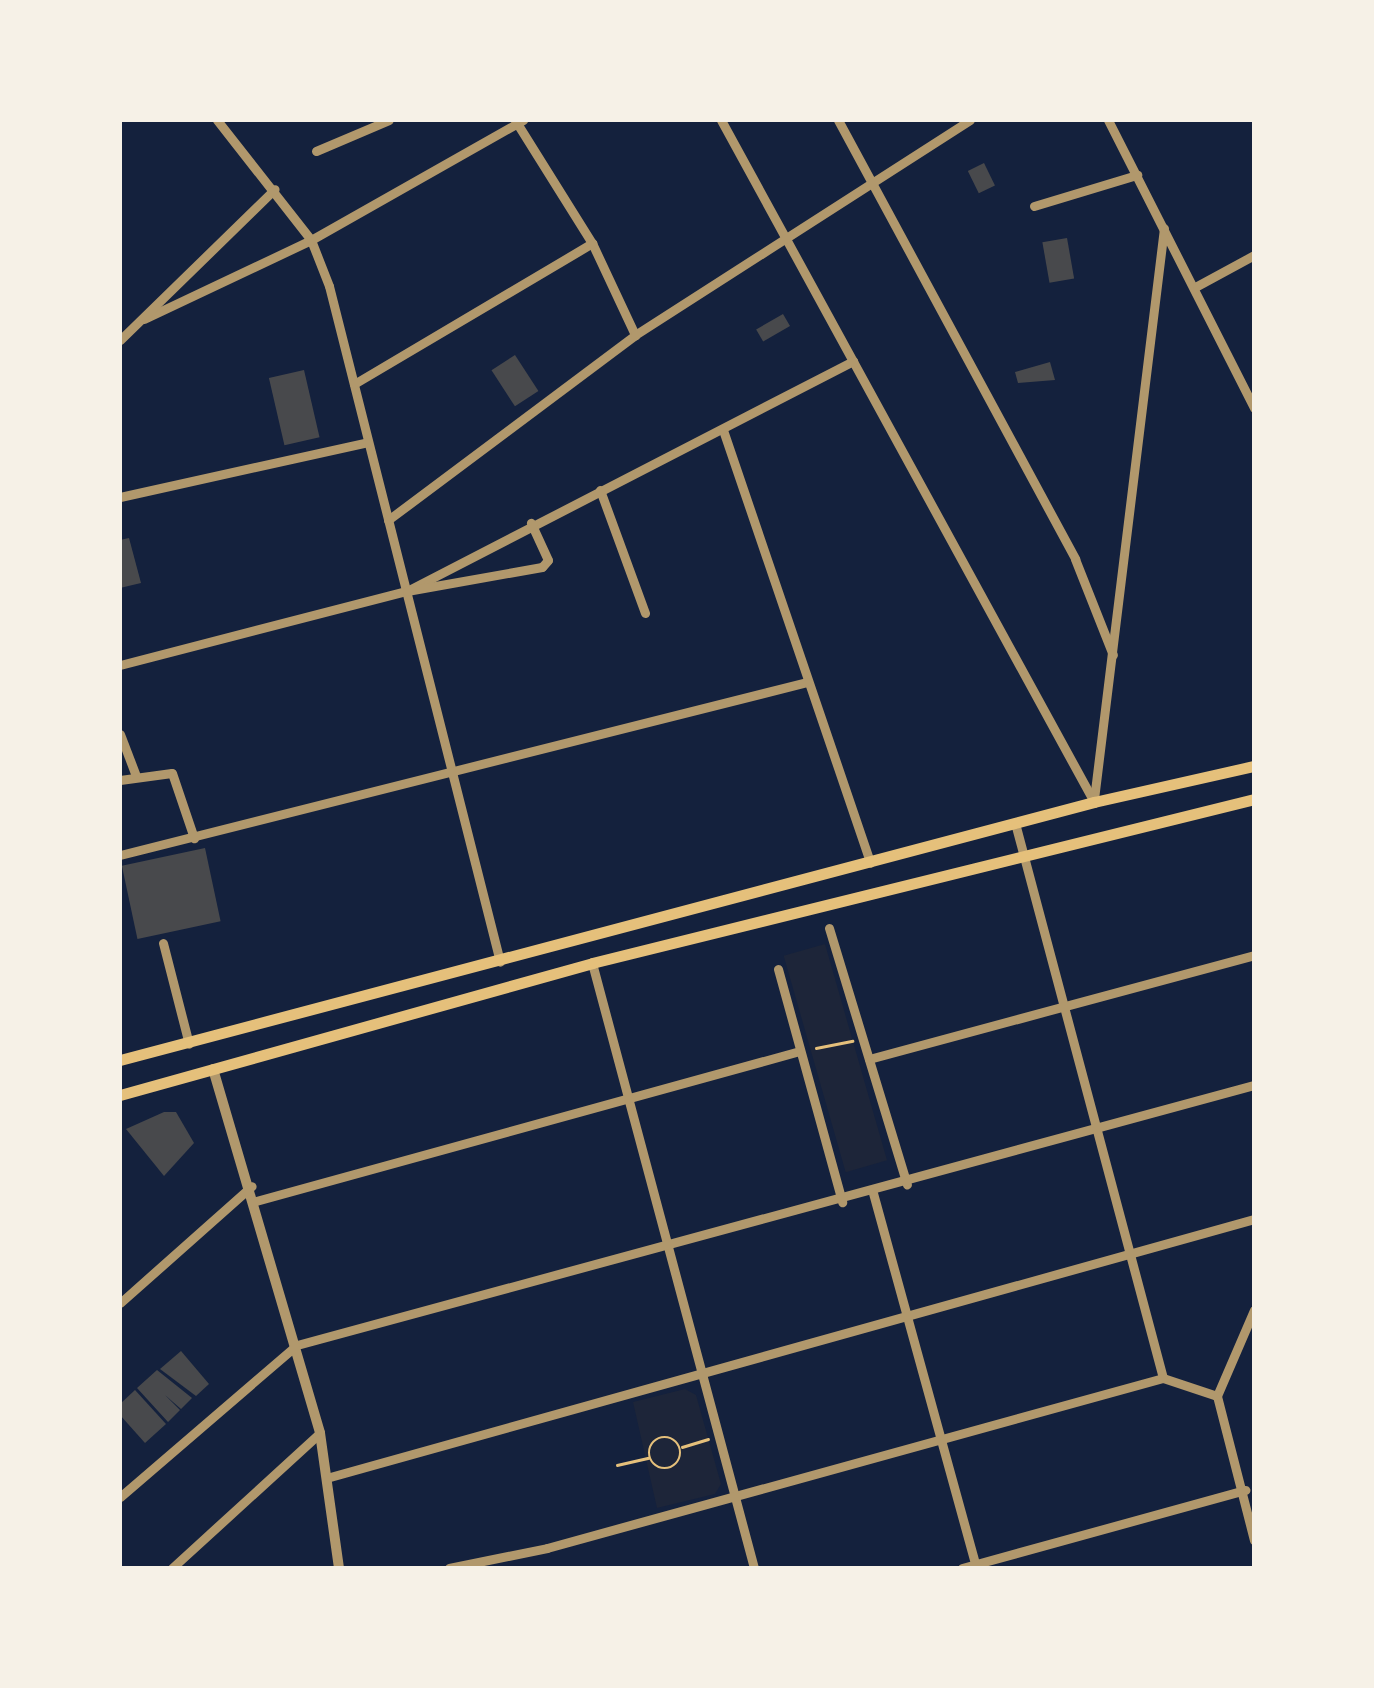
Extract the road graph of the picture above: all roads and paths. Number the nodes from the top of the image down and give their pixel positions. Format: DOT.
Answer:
graph roads {
  1 [pos="217,120"];
  2 [pos="389,120"];
  3 [pos="720,120"];
  4 [pos="838,120"];
  5 [pos="970,120"];
  6 [pos="1108,120"];
  7 [pos="518,121"];
  8 [pos="316,151"];
  9 [pos="1136,175"];
  10 [pos="872,183"];
  11 [pos="275,190"];
  12 [pos="1034,206"];
  13 [pos="1164,228"];
  14 [pos="786,238"];
  15 [pos="312,240"];
  16 [pos="592,244"];
  17 [pos="1254,255"];
  18 [pos="1196,286"];
  19 [pos="144,319"];
  20 [pos="635,335"];
  21 [pos="120,340"];
  22 [pos="853,361"];
  23 [pos="354,384"];
  24 [pos="1254,408"];
  25 [pos="723,430"];
  26 [pos="368,442"];
  27 [pos="600,490"];
  28 [pos="120,497"];
  29 [pos="388,520"];
  30 [pos="531,522"];
  31 [pos="407,591"];
  32 [pos="645,613"];
  33 [pos="1113,655"];
  34 [pos="120,664"];
  35 [pos="807,682"];
  36 [pos="120,734"];
  37 [pos="1254,766"];
  38 [pos="451,770"];
  39 [pos="136,776"];
  40 [pos="120,780"];
  41 [pos="1254,798"];
  42 [pos="1094,802"];
  43 [pos="1016,824"];
  44 [pos="194,838"];
  45 [pos="120,855"];
  46 [pos="1026,859"];
  47 [pos="870,863"];
  48 [pos="830,928"];
  49 [pos="163,943"];
  50 [pos="1254,956"];
  51 [pos="500,962"];
  52 [pos="592,963"];
  53 [pos="778,970"];
  54 [pos="1065,1004"];
  55 [pos="863,1038"];
  56 [pos="188,1044"];
  57 [pos="800,1051"];
  58 [pos="869,1058"];
  59 [pos="120,1060"];
  60 [pos="213,1069"];
  61 [pos="1254,1085"];
  62 [pos="120,1095"];
  63 [pos="630,1097"];
  64 [pos="1098,1130"];
  65 [pos="907,1184"];
  66 [pos="252,1186"];
  67 [pos="873,1194"];
  68 [pos="256,1201"];
  69 [pos="842,1202"];
  70 [pos="1254,1219"];
  71 [pos="670,1247"];
  72 [pos="1130,1255"];
  73 [pos="120,1303"];
  74 [pos="1254,1310"];
  75 [pos="907,1318"];
  76 [pos="297,1344"];
  77 [pos="703,1374"];
  78 [pos="1163,1378"];
  79 [pos="1217,1396"];
  80 [pos="320,1434"];
  81 [pos="708,1440"];
  82 [pos="941,1440"];
  83 [pos="681,1447"];
  84 [pos="650,1458"];
  85 [pos="617,1464"];
  86 [pos="330,1477"];
  87 [pos="1244,1490"];
  88 [pos="735,1496"];
  89 [pos="120,1497"];
  90 [pos="1254,1540"];
  91 [pos="976,1566"];
  92 [pos="172,1568"];
  93 [pos="340,1568"];
  94 [pos="449,1568"];
  95 [pos="754,1568"];
  96 [pos="962,1568"];
  1 -- 11 [label="street"];
  2 -- 8 [label="street"];
  3 -- 14 [label="street"];
  4 -- 10 [label="street"];
  5 -- 10 [label="street"];
  6 -- 9 [label="street"];
  7 -- 15 [label="street"];
  7 -- 16 [label="street"];
  9 -- 12 [label="street"];
  9 -- 13 [label="street"];
  10 -- 14 [label="street"];
  10 -- 33 [label="street"];
  11 -- 15 [label="street"];
  11 -- 19 [label="street"];
  13 -- 18 [label="street"];
  13 -- 33 [label="street"];
  14 -- 20 [label="street"];
  14 -- 22 [label="street"];
  15 -- 19 [label="street"];
  15 -- 23 [label="street"];
  16 -- 20 [label="street"];
  16 -- 23 [label="street"];
  17 -- 18 [label="street"];
  18 -- 24 [label="street"];
  19 -- 21 [label="street"];
  20 -- 29 [label="street"];
  22 -- 25 [label="street"];
  22 -- 42 [label="street"];
  23 -- 26 [label="street"];
  25 -- 27 [label="street"];
  25 -- 35 [label="street"];
  26 -- 28 [label="street"];
  26 -- 29 [label="street"];
  27 -- 30 [label="street"];
  27 -- 32 [label="street"];
  29 -- 31 [label="street"];
  30 -- 31 [label="street"];
  30 -- 31 [label="street"];
  31 -- 34 [label="street"];
  31 -- 38 [label="street"];
  33 -- 42 [label="street"];
  35 -- 38 [label="street"];
  35 -- 47 [label="street"];
  36 -- 39 [label="street"];
  37 -- 42 [label="main road"];
  38 -- 44 [label="street"];
  38 -- 51 [label="street"];
  39 -- 40 [label="street"];
  39 -- 44 [label="street"];
  41 -- 46 [label="main road"];
  42 -- 43 [label="main road"];
  43 -- 46 [label="street"];
  43 -- 47 [label="main road"];
  44 -- 45 [label="street"];
  46 -- 52 [label="main road"];
  46 -- 54 [label="street"];
  47 -- 51 [label="main road"];
  48 -- 55 [label="street"];
  49 -- 56 [label="street"];
  50 -- 54 [label="street"];
  51 -- 56 [label="main road"];
  52 -- 60 [label="main road"];
  52 -- 63 [label="street"];
  53 -- 57 [label="street"];
  54 -- 58 [label="street"];
  54 -- 64 [label="street"];
  55 -- 57 [label="path"];
  55 -- 58 [label="street"];
  56 -- 59 [label="main road"];
  57 -- 63 [label="street"];
  57 -- 69 [label="street"];
  58 -- 65 [label="street"];
  60 -- 62 [label="main road"];
  60 -- 66 [label="street"];
  61 -- 64 [label="street"];
  63 -- 68 [label="street"];
  63 -- 71 [label="street"];
  64 -- 65 [label="street"];
  64 -- 72 [label="street"];
  65 -- 67 [label="street"];
  66 -- 68 [label="street"];
  66 -- 73 [label="street"];
  67 -- 69 [label="street"];
  67 -- 75 [label="street"];
  68 -- 76 [label="street"];
  69 -- 71 [label="street"];
  70 -- 72 [label="street"];
  71 -- 76 [label="street"];
  71 -- 77 [label="street"];
  72 -- 75 [label="street"];
  72 -- 78 [label="street"];
  74 -- 79 [label="street"];
  75 -- 77 [label="street"];
  75 -- 82 [label="street"];
  76 -- 80 [label="street"];
  76 -- 89 [label="street"];
  77 -- 86 [label="street"];
  77 -- 88 [label="street"];
  78 -- 79 [label="street"];
  78 -- 82 [label="street"];
  79 -- 87 [label="street"];
  80 -- 86 [label="street"];
  80 -- 92 [label="street"];
  81 -- 83 [label="path"];
  82 -- 88 [label="street"];
  82 -- 91 [label="street"];
  83 -- 84 [label="path"];
  83 -- 84 [label="path"];
  84 -- 85 [label="path"];
  86 -- 93 [label="street"];
  87 -- 90 [label="street"];
  87 -- 91 [label="street"];
  88 -- 94 [label="street"];
  88 -- 95 [label="street"];
  91 -- 96 [label="street"];
}
